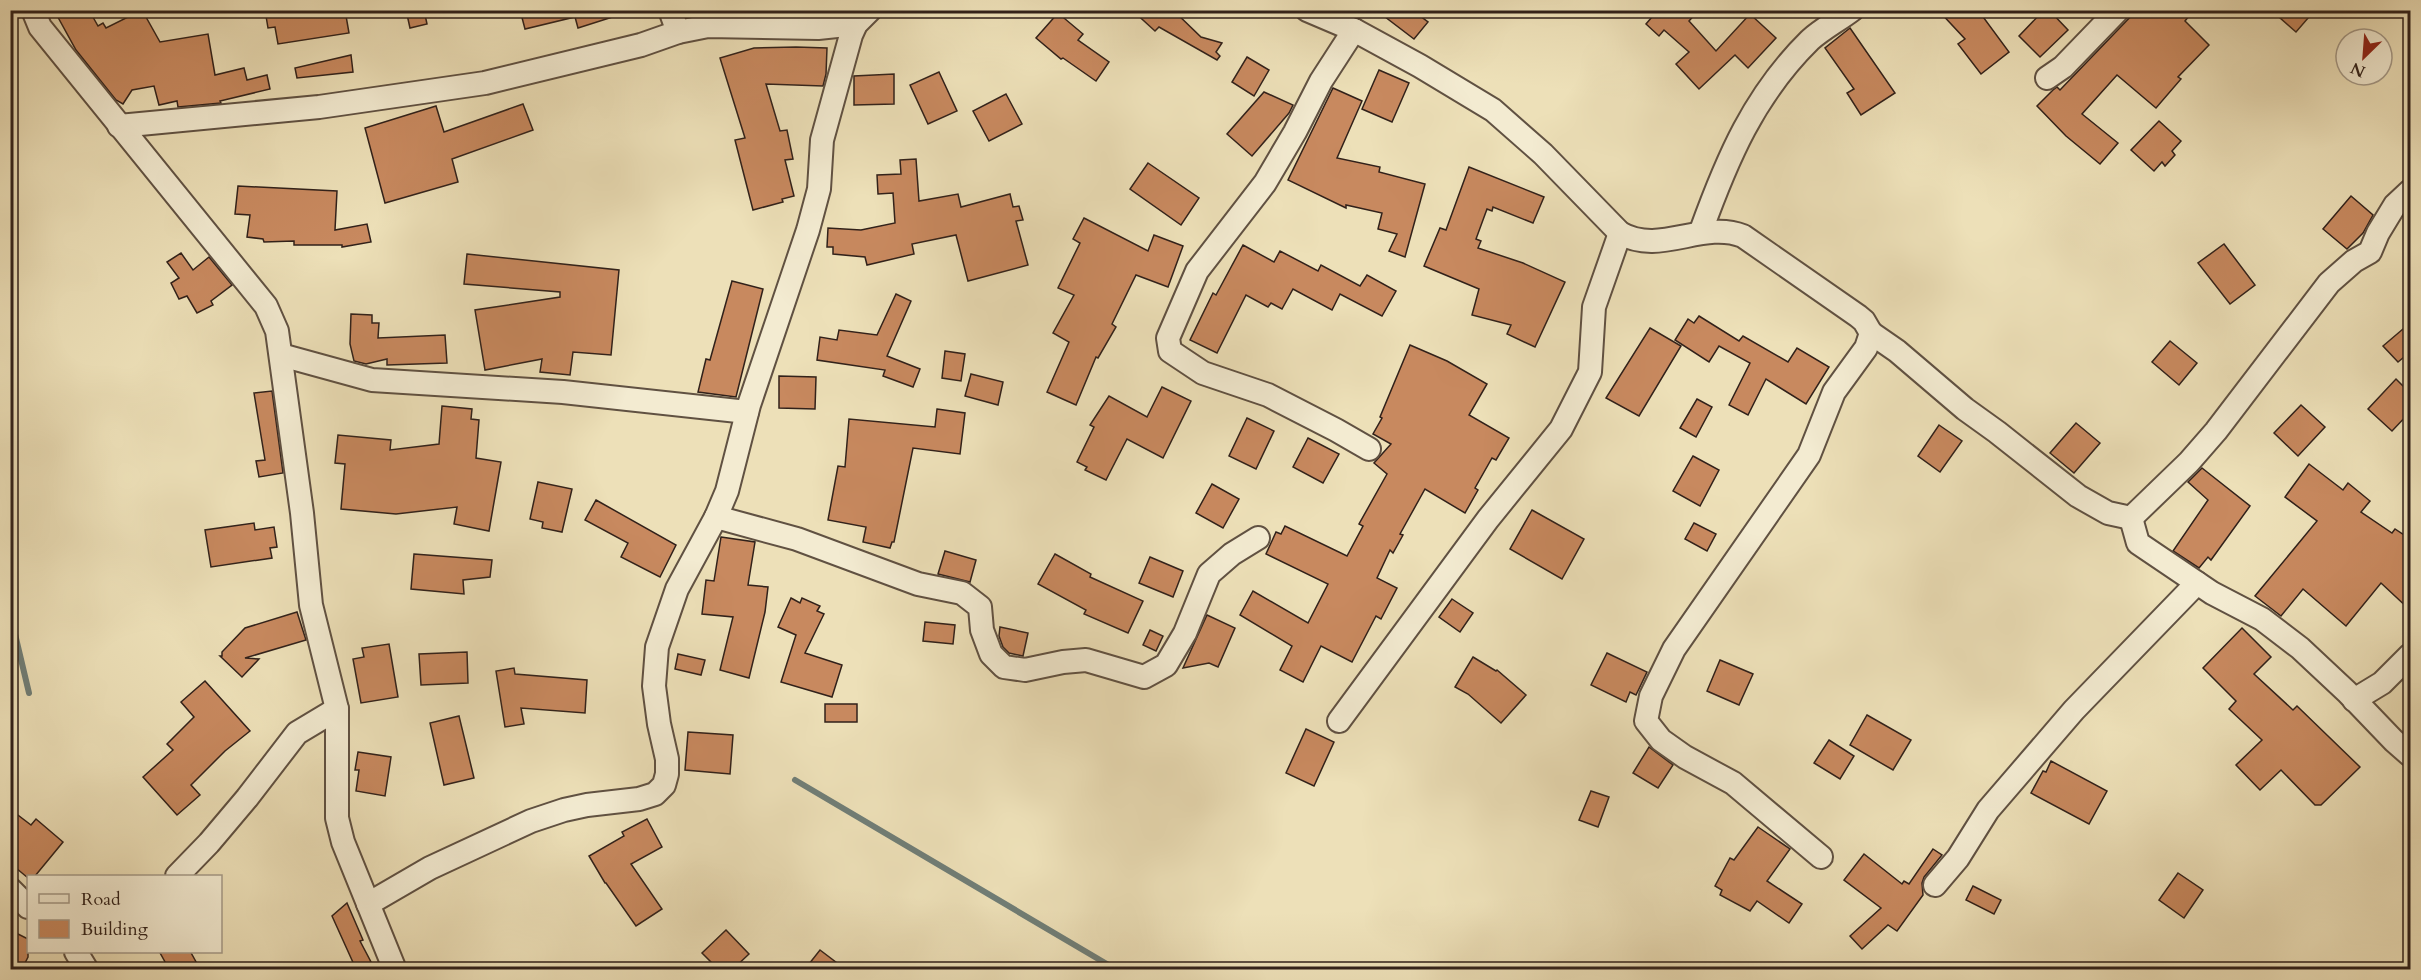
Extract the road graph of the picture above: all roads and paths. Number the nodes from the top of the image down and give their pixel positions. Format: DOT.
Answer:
graph roads {
  1 [pos="33,10"];
  2 [pos="670,10"];
  3 [pos="1307,10"];
  4 [pos="1852,10"];
  5 [pos="2118,10"];
  6 [pos="863,17"];
  7 [pos="819,19"];
  8 [pos="1354,30"];
  9 [pos="678,32"];
  10 [pos="2047,78"];
  11 [pos="119,126"];
  12 [pos="2410,191"];
  13 [pos="1701,231"];
  14 [pos="1620,232"];
  15 [pos="1871,333"];
  16 [pos="281,356"];
  17 [pos="747,412"];
  18 [pos="1369,449"];
  19 [pos="716,517"];
  20 [pos="2131,518"];
  21 [pos="1258,538"];
  22 [pos="2197,583"];
  23 [pos="2410,655"];
  24 [pos="2354,699"];
  25 [pos="337,709"];
  26 [pos="1339,721"];
  27 [pos="2410,754"];
  28 [pos="1821,857"];
  29 [pos="178,875"];
  30 [pos="1935,885"];
  31 [pos="10,889"];
  32 [pos="368,904"];
  33 [pos="27,906"];
  34 [pos="77,953"];
  35 [pos="87,969"];
  36 [pos="395,969"];
  1 -- 11 [label="street"];
  2 -- 9 [label="street"];
  3 -- 8 [label="street"];
  4 -- 13 [label="street"];
  5 -- 10 [label="street"];
  6 -- 7 [label="street"];
  6 -- 17 [label="street"];
  7 -- 9 [label="street"];
  8 -- 14 [label="street"];
  8 -- 18 [label="street"];
  9 -- 11 [label="street"];
  11 -- 16 [label="street"];
  12 -- 20 [label="street"];
  13 -- 14 [label="street"];
  13 -- 15 [label="street"];
  14 -- 26 [label="street"];
  15 -- 20 [label="street"];
  15 -- 28 [label="street"];
  16 -- 17 [label="street"];
  16 -- 25 [label="street"];
  17 -- 19 [label="street"];
  19 -- 21 [label="street"];
  19 -- 32 [label="street"];
  20 -- 22 [label="street"];
  22 -- 24 [label="street"];
  22 -- 30 [label="street"];
  23 -- 24 [label="street"];
  24 -- 27 [label="street"];
  25 -- 29 [label="street"];
  25 -- 32 [label="street"];
  31 -- 33 [label="street"];
  32 -- 36 [label="street"];
  34 -- 35 [label="street"];
}
